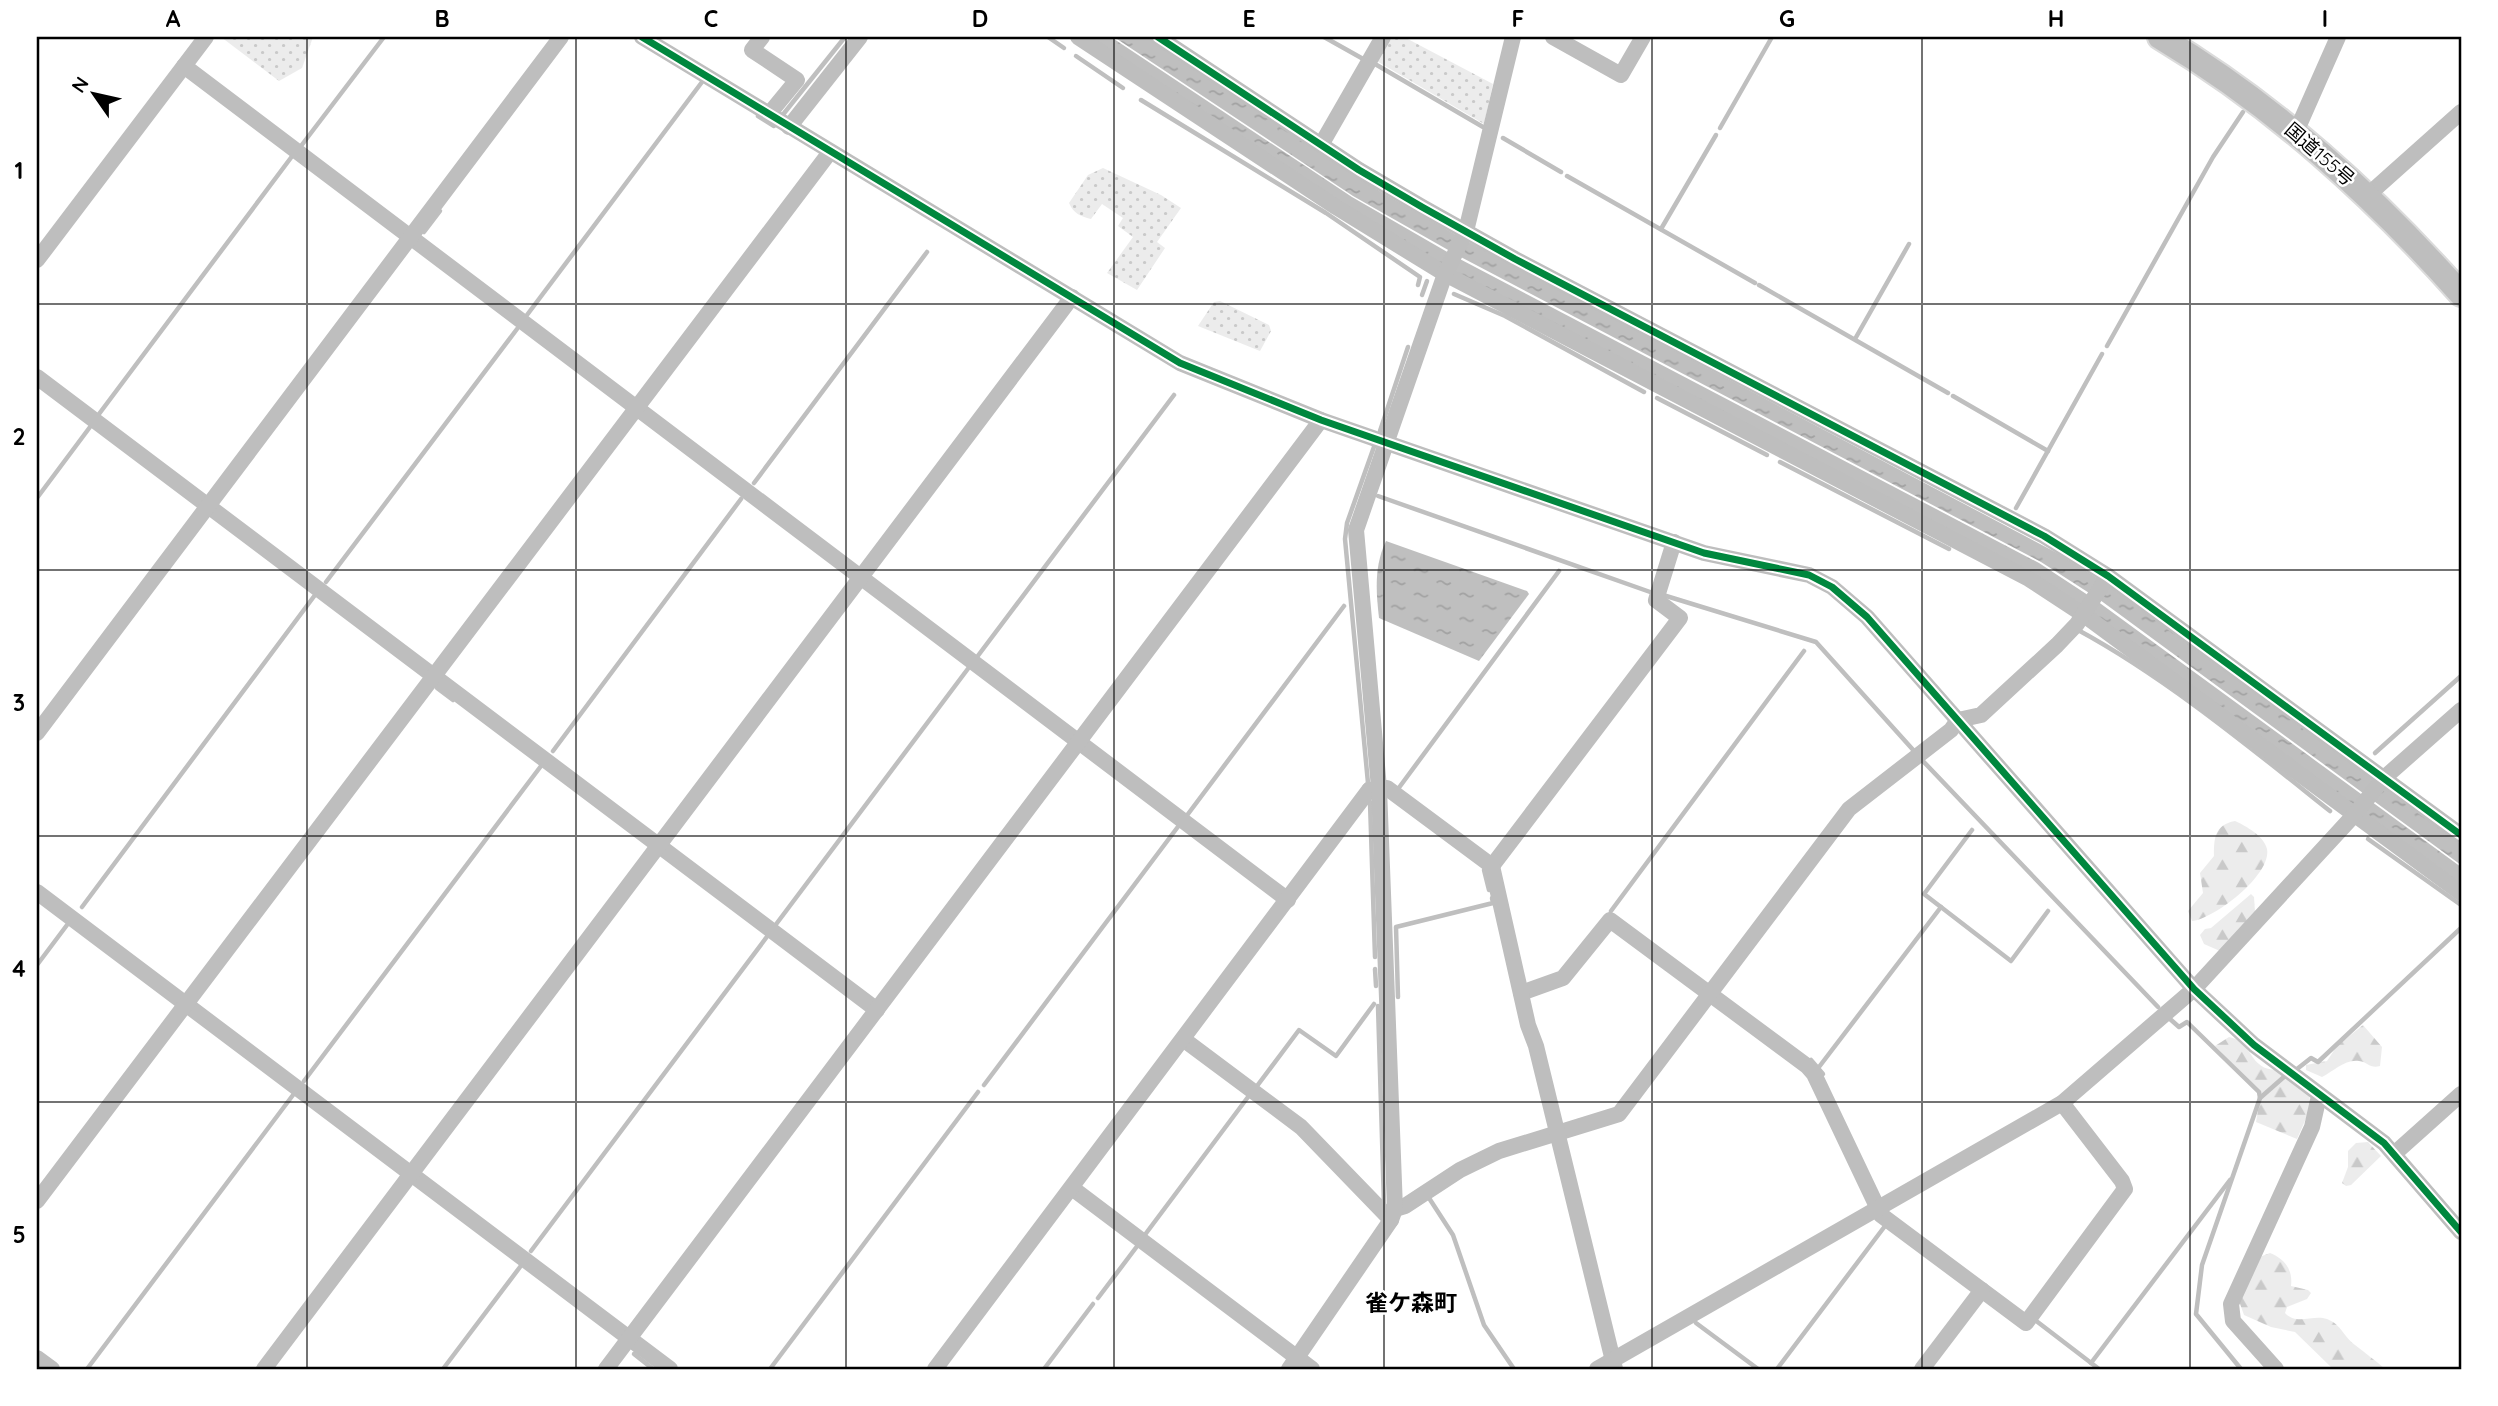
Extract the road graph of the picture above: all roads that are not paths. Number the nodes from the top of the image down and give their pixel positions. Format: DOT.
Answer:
graph roads {
  1 [pos="206,37"];
  2 [pos="561,37"];
  3 [pos="642,37"];
  4 [pos="762,37"];
  5 [pos="860,37"];
  6 [pos="1078,37"];
  7 [pos="1158,37"];
  8 [pos="1382,37"];
  9 [pos="1513,37"];
  10 [pos="1553,37"];
  11 [pos="1643,37"];
  12 [pos="2160,37"];
  13 [pos="2338,37"];
  14 [pos="184,66"];
  15 [pos="2461,112"];
  16 [pos="769,114"];
  17 [pos="789,127"];
  18 [pos="2296,132"];
  19 [pos="1321,145"];
  20 [pos="830,152"];
  21 [pos="2368,195"];
  22 [pos="1464,235"];
  23 [pos="410,238"];
  24 [pos="37,260"];
  25 [pos="1446,273"];
  26 [pos="2461,294"];
  27 [pos="1072,297"];
  28 [pos="37,377"];
  29 [pos="636,407"];
  30 [pos="1321,420"];
  31 [pos="1385,442"];
  32 [pos="208,505"];
  33 [pos="1674,542"];
  34 [pos="861,578"];
  35 [pos="2107,579"];
  36 [pos="2084,614"];
  37 [pos="433,674"];
  38 [pos="2461,710"];
  39 [pos="1958,720"];
  40 [pos="37,733"];
  41 [pos="1079,743"];
  42 [pos="2381,780"];
  43 [pos="1379,788"];
  44 [pos="2357,812"];
  45 [pos="2461,835"];
  46 [pos="659,845"];
  47 [pos="1492,866"];
  48 [pos="37,892"];
  49 [pos="2461,893"];
  50 [pos="1287,900"];
  51 [pos="2194,989"];
  52 [pos="1521,993"];
  53 [pos="1711,994"];
  54 [pos="186,1004"];
  55 [pos="877,1010"];
  56 [pos="1183,1039"];
  57 [pos="2461,1094"];
  58 [pos="2319,1096"];
  59 [pos="2062,1103"];
  60 [pos="1556,1133"];
  61 [pos="2394,1154"];
  62 [pos="411,1174"];
  63 [pos="1072,1188"];
  64 [pos="37,1201"];
  65 [pos="1877,1210"];
  66 [pos="1393,1214"];
  67 [pos="2461,1232"];
  68 [pos="1982,1290"];
  69 [pos="629,1338"];
  70 [pos="37,1358"];
  71 [pos="1292,1364"];
  72 [pos="1614,1364"];
  73 [pos="52,1369"];
  74 [pos="264,1369"];
  75 [pos="606,1369"];
  76 [pos="670,1369"];
  77 [pos="936,1369"];
  78 [pos="1312,1369"];
  79 [pos="1597,1369"];
  80 [pos="1922,1369"];
  81 [pos="2276,1369"];
  1 -- 14 [label="street"];
  2 -- 23 [label="street"];
  3 -- 16 [label="street"];
  4 -- 16 [label="street"];
  5 -- 17 [label="street"];
  6 -- 25 [label="street"];
  7 -- 19 [label="street"];
  8 -- 19 [label="street"];
  9 -- 22 [label="street"];
  10 -- 11 [label="street"];
  12 -- 18 [label="highway, 国道155号"];
  13 -- 18 [label="street"];
  14 -- 23 [label="street"];
  14 -- 24 [label="street"];
  15 -- 21 [label="street"];
  16 -- 17 [label="street"];
  17 -- 20 [label="street"];
  18 -- 21 [label="highway, 国道155号"];
  19 -- 22 [label="street"];
  20 -- 27 [label="street"];
  20 -- 29 [label="street"];
  21 -- 26 [label="highway, 国道155号"];
  22 -- 25 [label="street"];
  22 -- 35 [label="street"];
  23 -- 29 [label="street"];
  23 -- 32 [label="street"];
  25 -- 31 [label="street"];
  25 -- 36 [label="street"];
  27 -- 30 [label="street"];
  27 -- 34 [label="street"];
  28 -- 32 [label="street"];
  29 -- 34 [label="street"];
  29 -- 37 [label="street"];
  30 -- 31 [label="street"];
  30 -- 41 [label="street"];
  31 -- 33 [label="street"];
  31 -- 43 [label="street"];
  32 -- 37 [label="street"];
  32 -- 40 [label="street"];
  33 -- 39 [label="street"];
  33 -- 47 [label="street"];
  34 -- 41 [label="street"];
  34 -- 46 [label="street"];
  35 -- 36 [label="street"];
  35 -- 42 [label="street"];
  36 -- 39 [label="street"];
  36 -- 44 [label="street"];
  37 -- 46 [label="street"];
  37 -- 54 [label="street"];
  38 -- 42 [label="street"];
  39 -- 51 [label="street"];
  39 -- 53 [label="street"];
  41 -- 50 [label="street"];
  41 -- 55 [label="street"];
  42 -- 44 [label="street"];
  42 -- 45 [label="street"];
  43 -- 47 [label="street"];
  43 -- 50 [label="street"];
  43 -- 66 [label="street"];
  44 -- 49 [label="street"];
  44 -- 51 [label="street"];
  46 -- 55 [label="street"];
  46 -- 62 [label="street"];
  47 -- 52 [label="street"];
  48 -- 54 [label="street"];
  50 -- 56 [label="street"];
  51 -- 58 [label="street"];
  51 -- 59 [label="street"];
  52 -- 53 [label="street"];
  52 -- 60 [label="street"];
  53 -- 60 [label="street"];
  53 -- 65 [label="street"];
  54 -- 62 [label="street"];
  54 -- 64 [label="street"];
  55 -- 69 [label="street"];
  56 -- 63 [label="street"];
  56 -- 66 [label="street"];
  57 -- 61 [label="street"];
  58 -- 61 [label="street"];
  58 -- 81 [label="street"];
  59 -- 65 [label="street"];
  59 -- 68 [label="street"];
  60 -- 66 [label="street"];
  60 -- 72 [label="street"];
  61 -- 67 [label="street"];
  62 -- 69 [label="street"];
  62 -- 74 [label="street"];
  63 -- 71 [label="street"];
  63 -- 77 [label="street"];
  65 -- 68 [label="street"];
  65 -- 72 [label="street"];
  66 -- 71 [label="street"];
  68 -- 80 [label="street"];
  69 -- 75 [label="street"];
  69 -- 76 [label="street"];
  70 -- 73 [label="street"];
  71 -- 78 [label="street"];
  72 -- 79 [label="street"];
}
